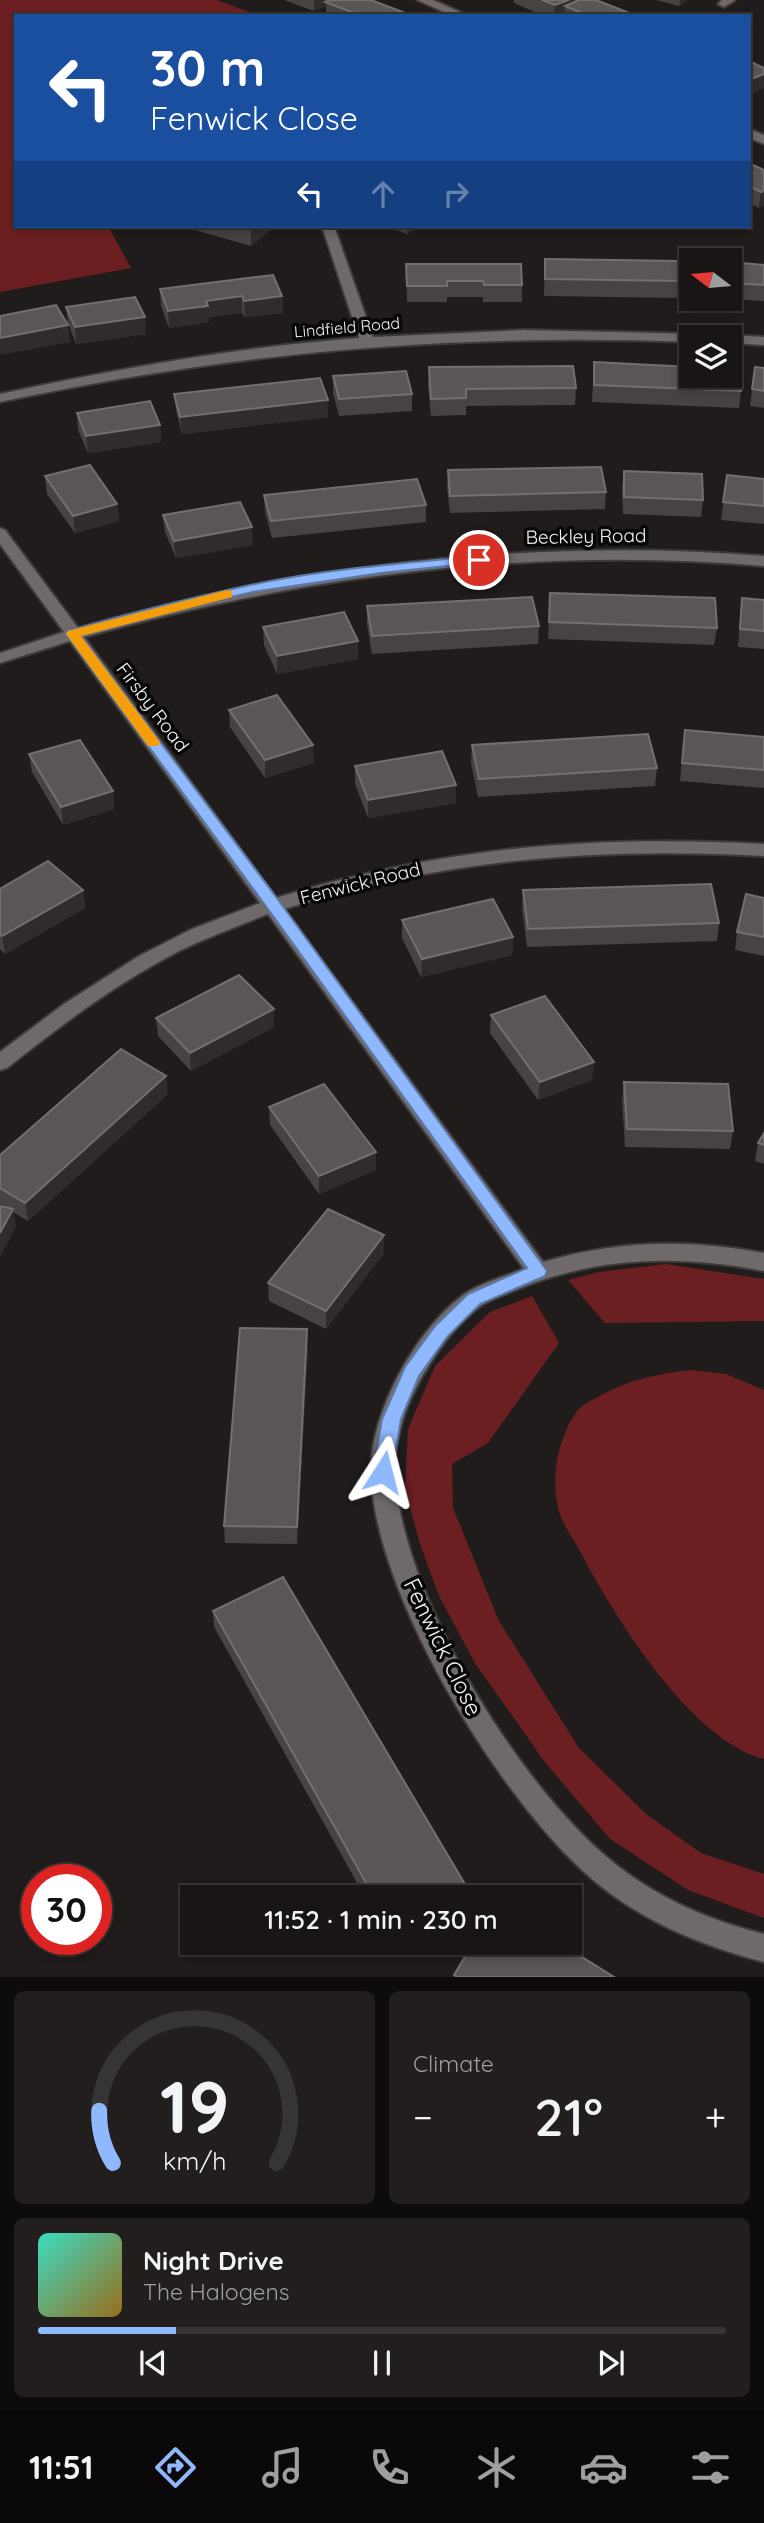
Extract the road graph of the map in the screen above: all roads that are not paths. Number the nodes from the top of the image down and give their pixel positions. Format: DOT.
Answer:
graph roads {
  1 [pos="423,0"];
  2 [pos="459,14"];
  3 [pos="329,228"];
  4 [pos="679,337"];
  5 [pos="742,340"];
  6 [pos="367,341"];
  7 [pos="764,341"];
  8 [pos="0,398"];
  9 [pos="0,533"];
  10 [pos="764,561"];
  11 [pos="73,634"];
  12 [pos="0,659"];
  13 [pos="764,850"];
  14 [pos="274,905"];
  15 [pos="0,1063"];
  16 [pos="764,1262"];
  17 [pos="538,1271"];
  18 [pos="764,1948"];
  1 -- 2 [label="street"];
  3 -- 6 [label="street"];
  4 -- 6 [label="street, Lindfield Road"];
  5 -- 7 [label="street"];
  6 -- 8 [label="street, Lindfield Road"];
  9 -- 11 [label="street, Firsby Road"];
  10 -- 11 [label="street, Beckley Road"];
  11 -- 12 [label="street, Beckley Road"];
  11 -- 14 [label="street, Firsby Road"];
  13 -- 14 [label="street, Fenwick Road"];
  14 -- 15 [label="street, Fenwick Road"];
  14 -- 17 [label="street"];
  16 -- 17 [label="street, Fenwick Close"];
  17 -- 18 [label="street, Fenwick Close"];
}
